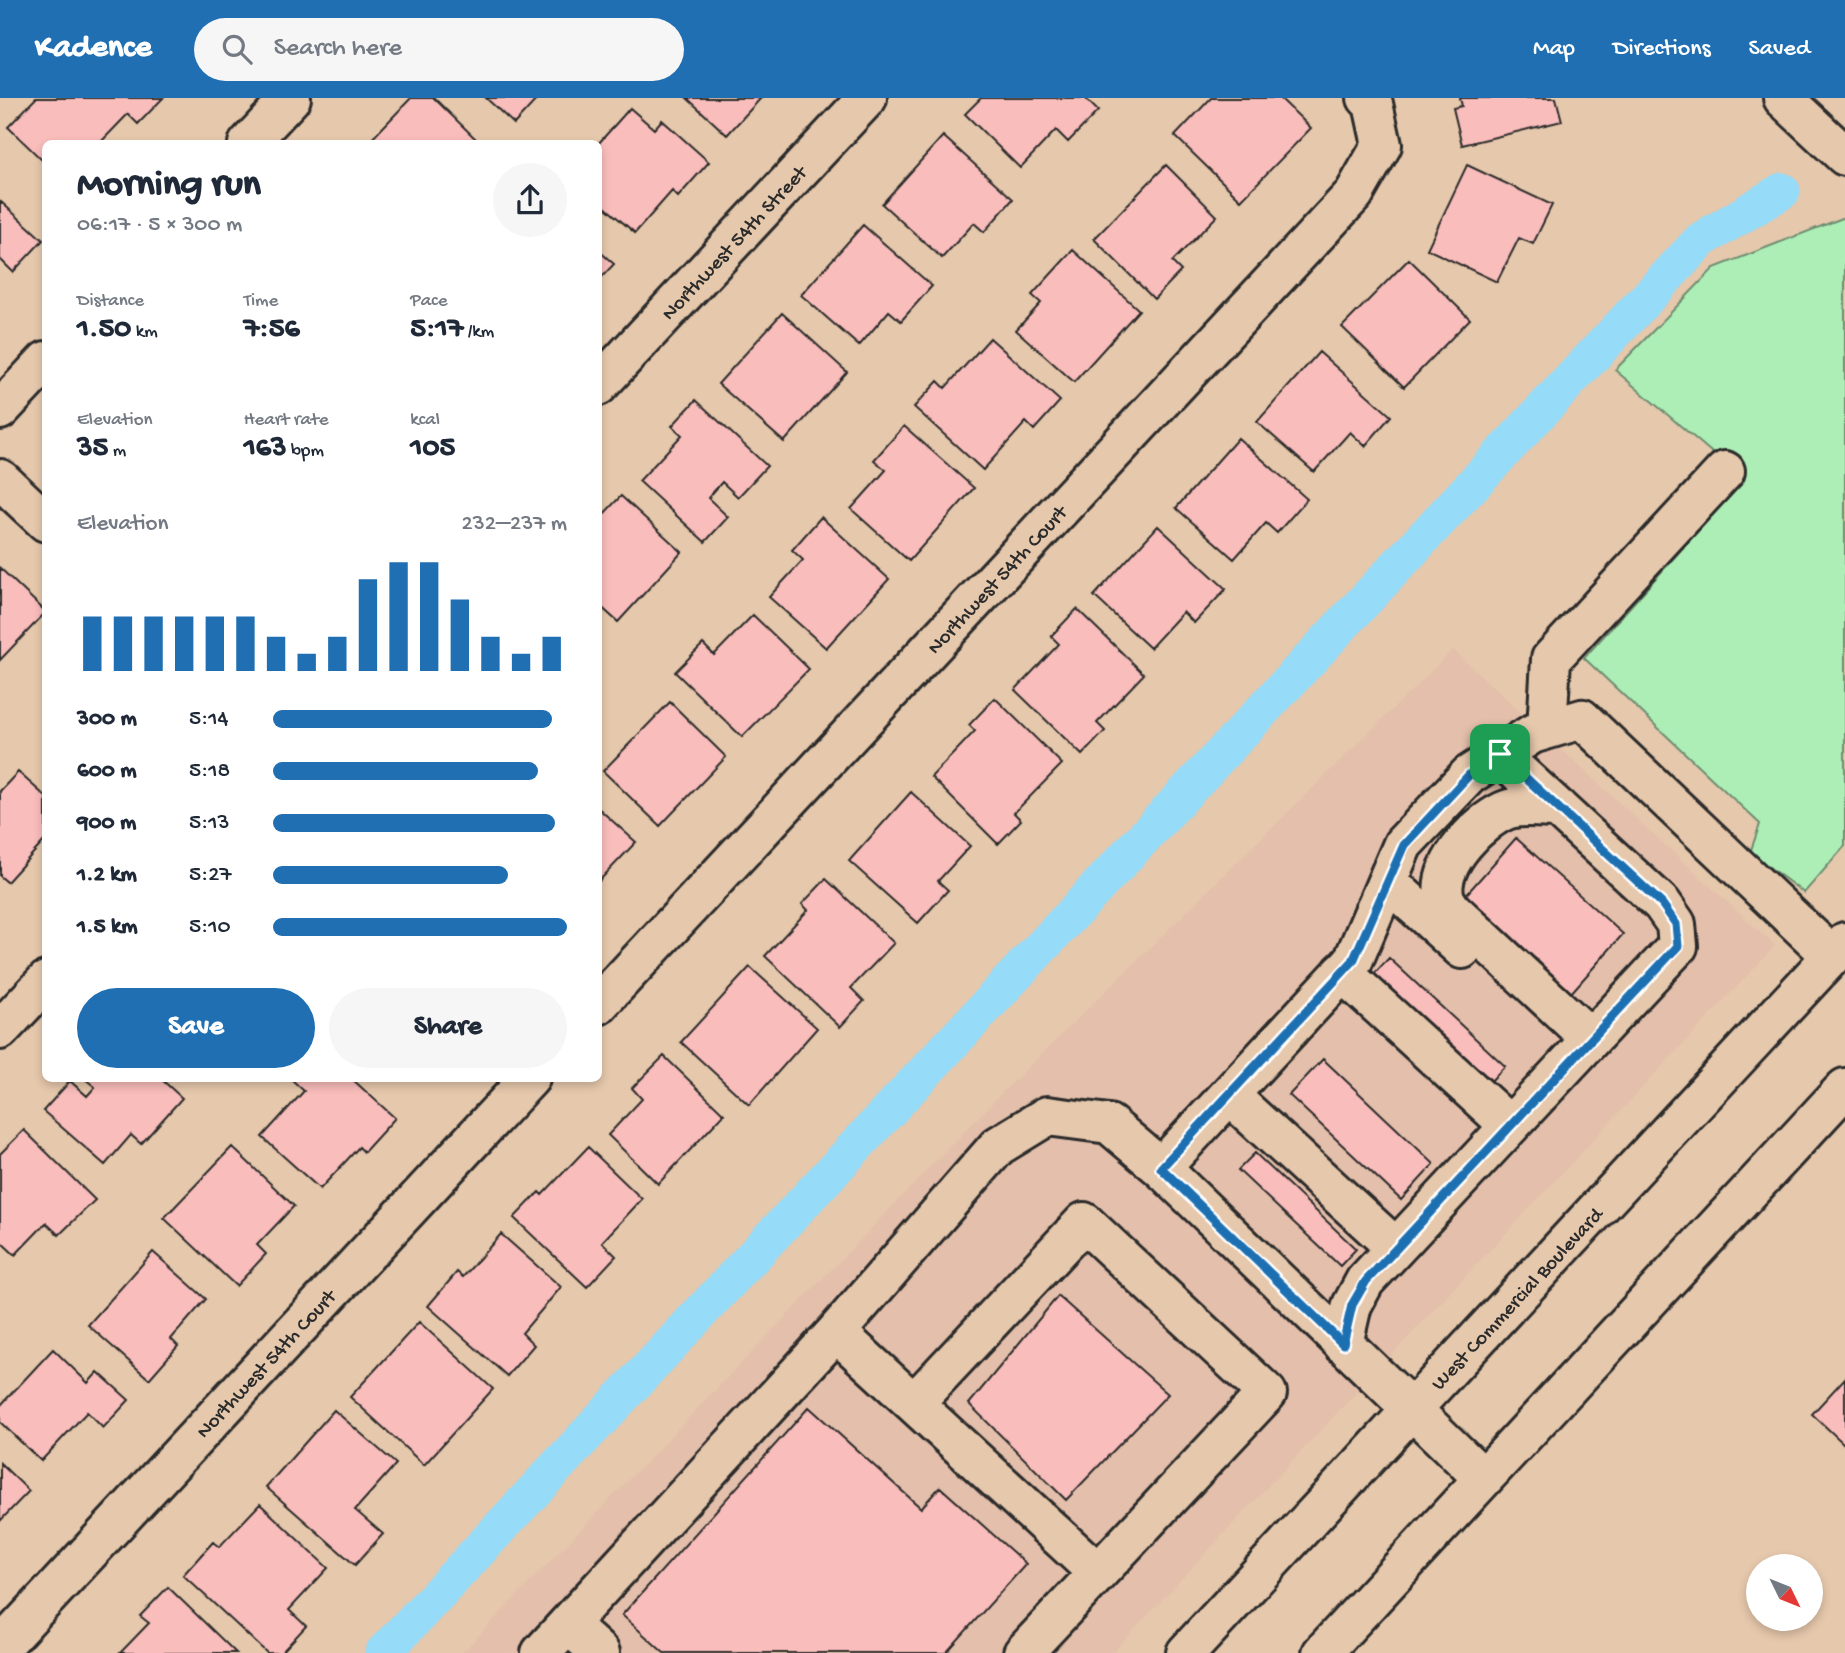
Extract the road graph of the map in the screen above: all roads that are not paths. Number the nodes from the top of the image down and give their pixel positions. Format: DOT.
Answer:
graph roads {
  1 [pos="291,98"];
  2 [pos="867,98"];
  3 [pos="1367,98"];
  4 [pos="1783,98"];
  5 [pos="252,140"];
  6 [pos="1845,156"];
  7 [pos="42,365"];
  8 [pos="602,382"];
  9 [pos="0,410"];
  10 [pos="1725,471"];
  11 [pos="0,479"];
  12 [pos="42,518"];
  13 [pos="1547,729"];
  14 [pos="1500,754"];
  15 [pos="1558,808"];
  16 [pos="1388,882"];
  17 [pos="1839,949"];
  18 [pos="1342,972"];
  19 [pos="42,985"];
  20 [pos="602,1001"];
  21 [pos="0,1030"];
  22 [pos="1584,1046"];
  23 [pos="526,1082"];
  24 [pos="1845,1088"];
  25 [pos="1229,1095"];
  26 [pos="1510,1126"];
  27 [pos="1161,1168"];
  28 [pos="1396,1248"];
  29 [pos="836,1332"];
  30 [pos="1343,1344"];
  31 [pos="914,1403"];
  32 [pos="1413,1411"];
  33 [pos="1483,1478"];
  34 [pos="1098,1573"];
  35 [pos="568,1623"];
  36 [pos="0,1648"];
  37 [pos="541,1653"];
  38 [pos="600,1653"];
  39 [pos="1023,1653"];
  40 [pos="1186,1653"];
  41 [pos="1322,1653"];
  1 -- 5 [label="main road"];
  2 -- 8 [label="main road, Northwest 54th Street"];
  3 -- 20 [label="main road, Northwest 54th Court"];
  4 -- 6 [label="main road"];
  7 -- 9 [label="main road"];
  10 -- 13 [label="main road"];
  11 -- 12 [label="main road"];
  13 -- 14 [label="main road"];
  13 -- 17 [label="main road"];
  14 -- 15 [label="main road"];
  14 -- 16 [label="main road"];
  15 -- 22 [label="main road"];
  15 -- 22 [label="main road"];
  16 -- 18 [label="main road"];
  16 -- 22 [label="main road"];
  17 -- 32 [label="main road, West Commercial Boulevard"];
  18 -- 25 [label="main road"];
  18 -- 26 [label="main road"];
  19 -- 21 [label="main road"];
  22 -- 26 [label="main road"];
  23 -- 36 [label="main road, Northwest 54th Court"];
  24 -- 33 [label="main road"];
  25 -- 27 [label="main road"];
  25 -- 28 [label="main road"];
  26 -- 28 [label="main road"];
  27 -- 29 [label="main road"];
  27 -- 30 [label="main road"];
  28 -- 30 [label="main road"];
  29 -- 31 [label="main road"];
  29 -- 35 [label="main road"];
  30 -- 32 [label="main road"];
  31 -- 34 [label="main road"];
  31 -- 34 [label="main road"];
  32 -- 33 [label="main road"];
  32 -- 40 [label="main road, West Commercial Boulevard"];
  33 -- 41 [label="main road"];
  34 -- 39 [label="main road"];
  35 -- 37 [label="main road"];
  35 -- 38 [label="main road"];
}
